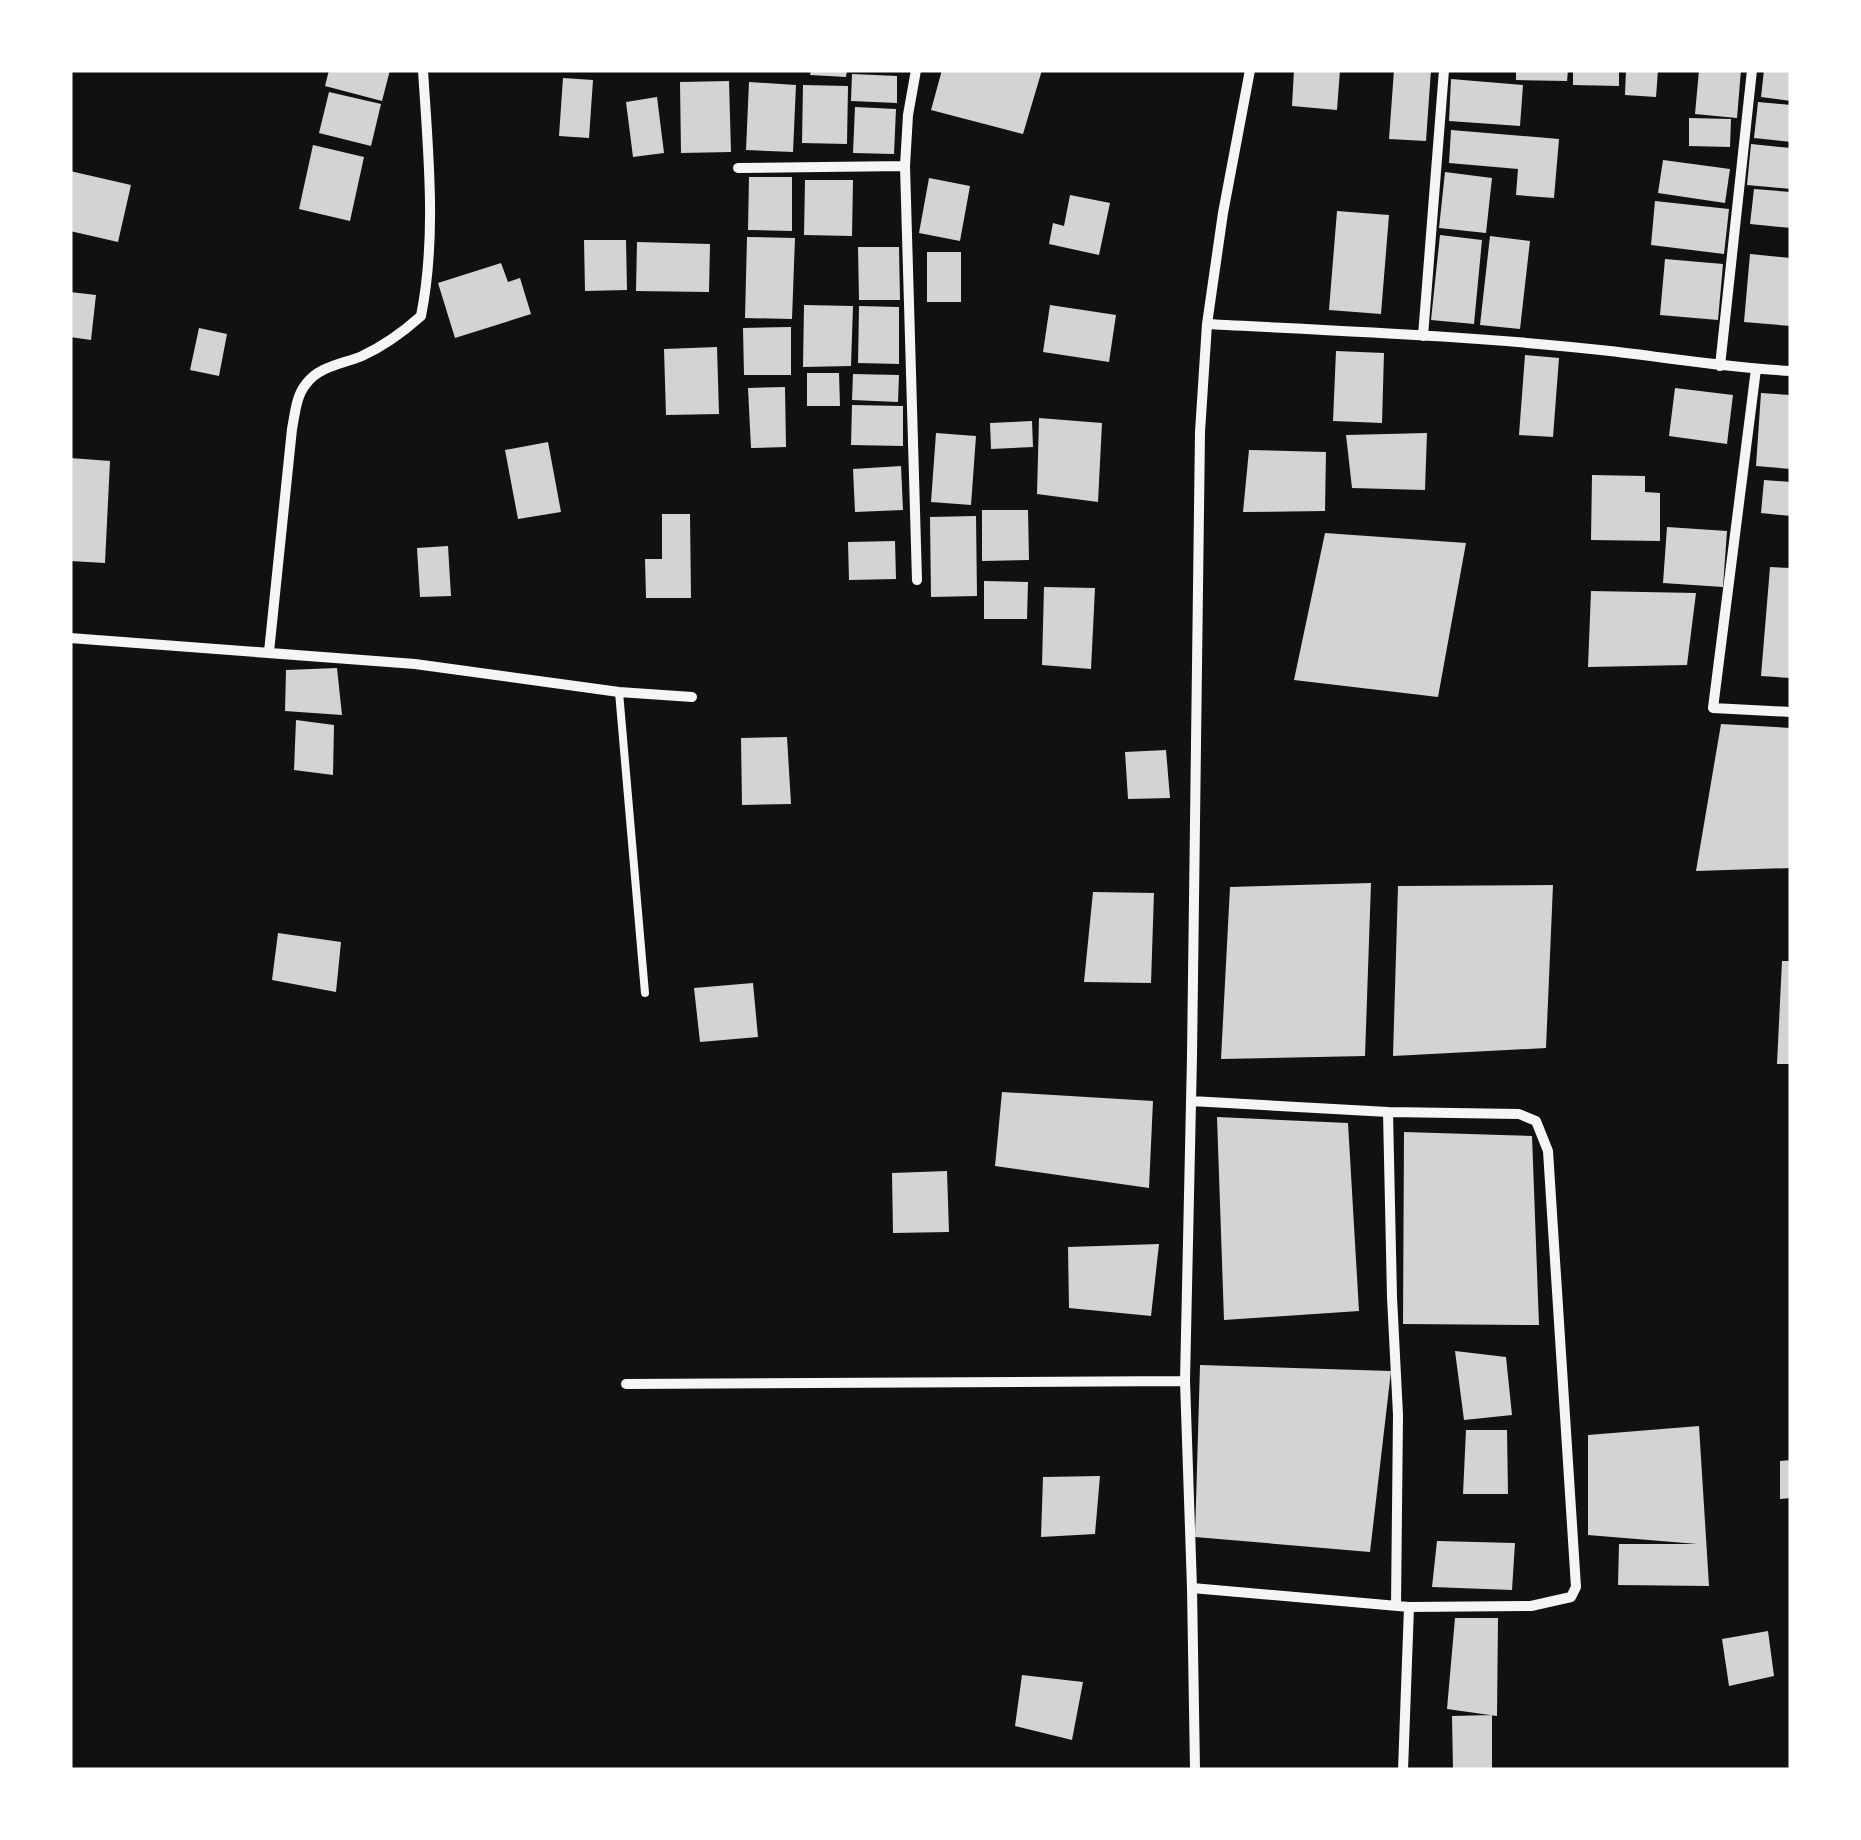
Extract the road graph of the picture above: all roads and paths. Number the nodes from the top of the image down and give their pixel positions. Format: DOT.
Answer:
graph roads {
  1 [pos="423,70"];
  2 [pos="916,70"];
  3 [pos="1250,70"];
  4 [pos="1444,70"];
  5 [pos="1752,70"];
  6 [pos="905,166"];
  7 [pos="738,168"];
  8 [pos="1207,324"];
  9 [pos="1424,336"];
  10 [pos="1720,366"];
  11 [pos="1756,370"];
  12 [pos="1791,372"];
  13 [pos="917,580"];
  14 [pos="70,638"];
  15 [pos="269,652"];
  16 [pos="618,692"];
  17 [pos="692,697"];
  18 [pos="1791,712"];
  19 [pos="645,993"];
  20 [pos="1191,1100"];
  21 [pos="1388,1112"];
  22 [pos="1185,1382"];
  23 [pos="626,1384"];
  24 [pos="1192,1588"];
  25 [pos="1403,1606"];
  26 [pos="1195,1770"];
  27 [pos="1404,1770"];
  1 -- 15 [label="street"];
  2 -- 6 [label="street"];
  3 -- 8 [label="street"];
  4 -- 9 [label="street"];
  5 -- 10 [label="street"];
  6 -- 7 [label="street"];
  6 -- 13 [label="street"];
  8 -- 9 [label="street"];
  8 -- 20 [label="street"];
  9 -- 10 [label="street"];
  10 -- 11 [label="street"];
  11 -- 12 [label="street"];
  11 -- 18 [label="street"];
  14 -- 15 [label="street"];
  15 -- 16 [label="street"];
  16 -- 17 [label="street"];
  16 -- 19 [label="lane"];
  20 -- 21 [label="street"];
  20 -- 22 [label="street"];
  21 -- 25 [label="street"];
  21 -- 25 [label="street"];
  22 -- 23 [label="street"];
  22 -- 24 [label="street"];
  24 -- 25 [label="street"];
  24 -- 26 [label="street"];
  25 -- 27 [label="street"];
}
